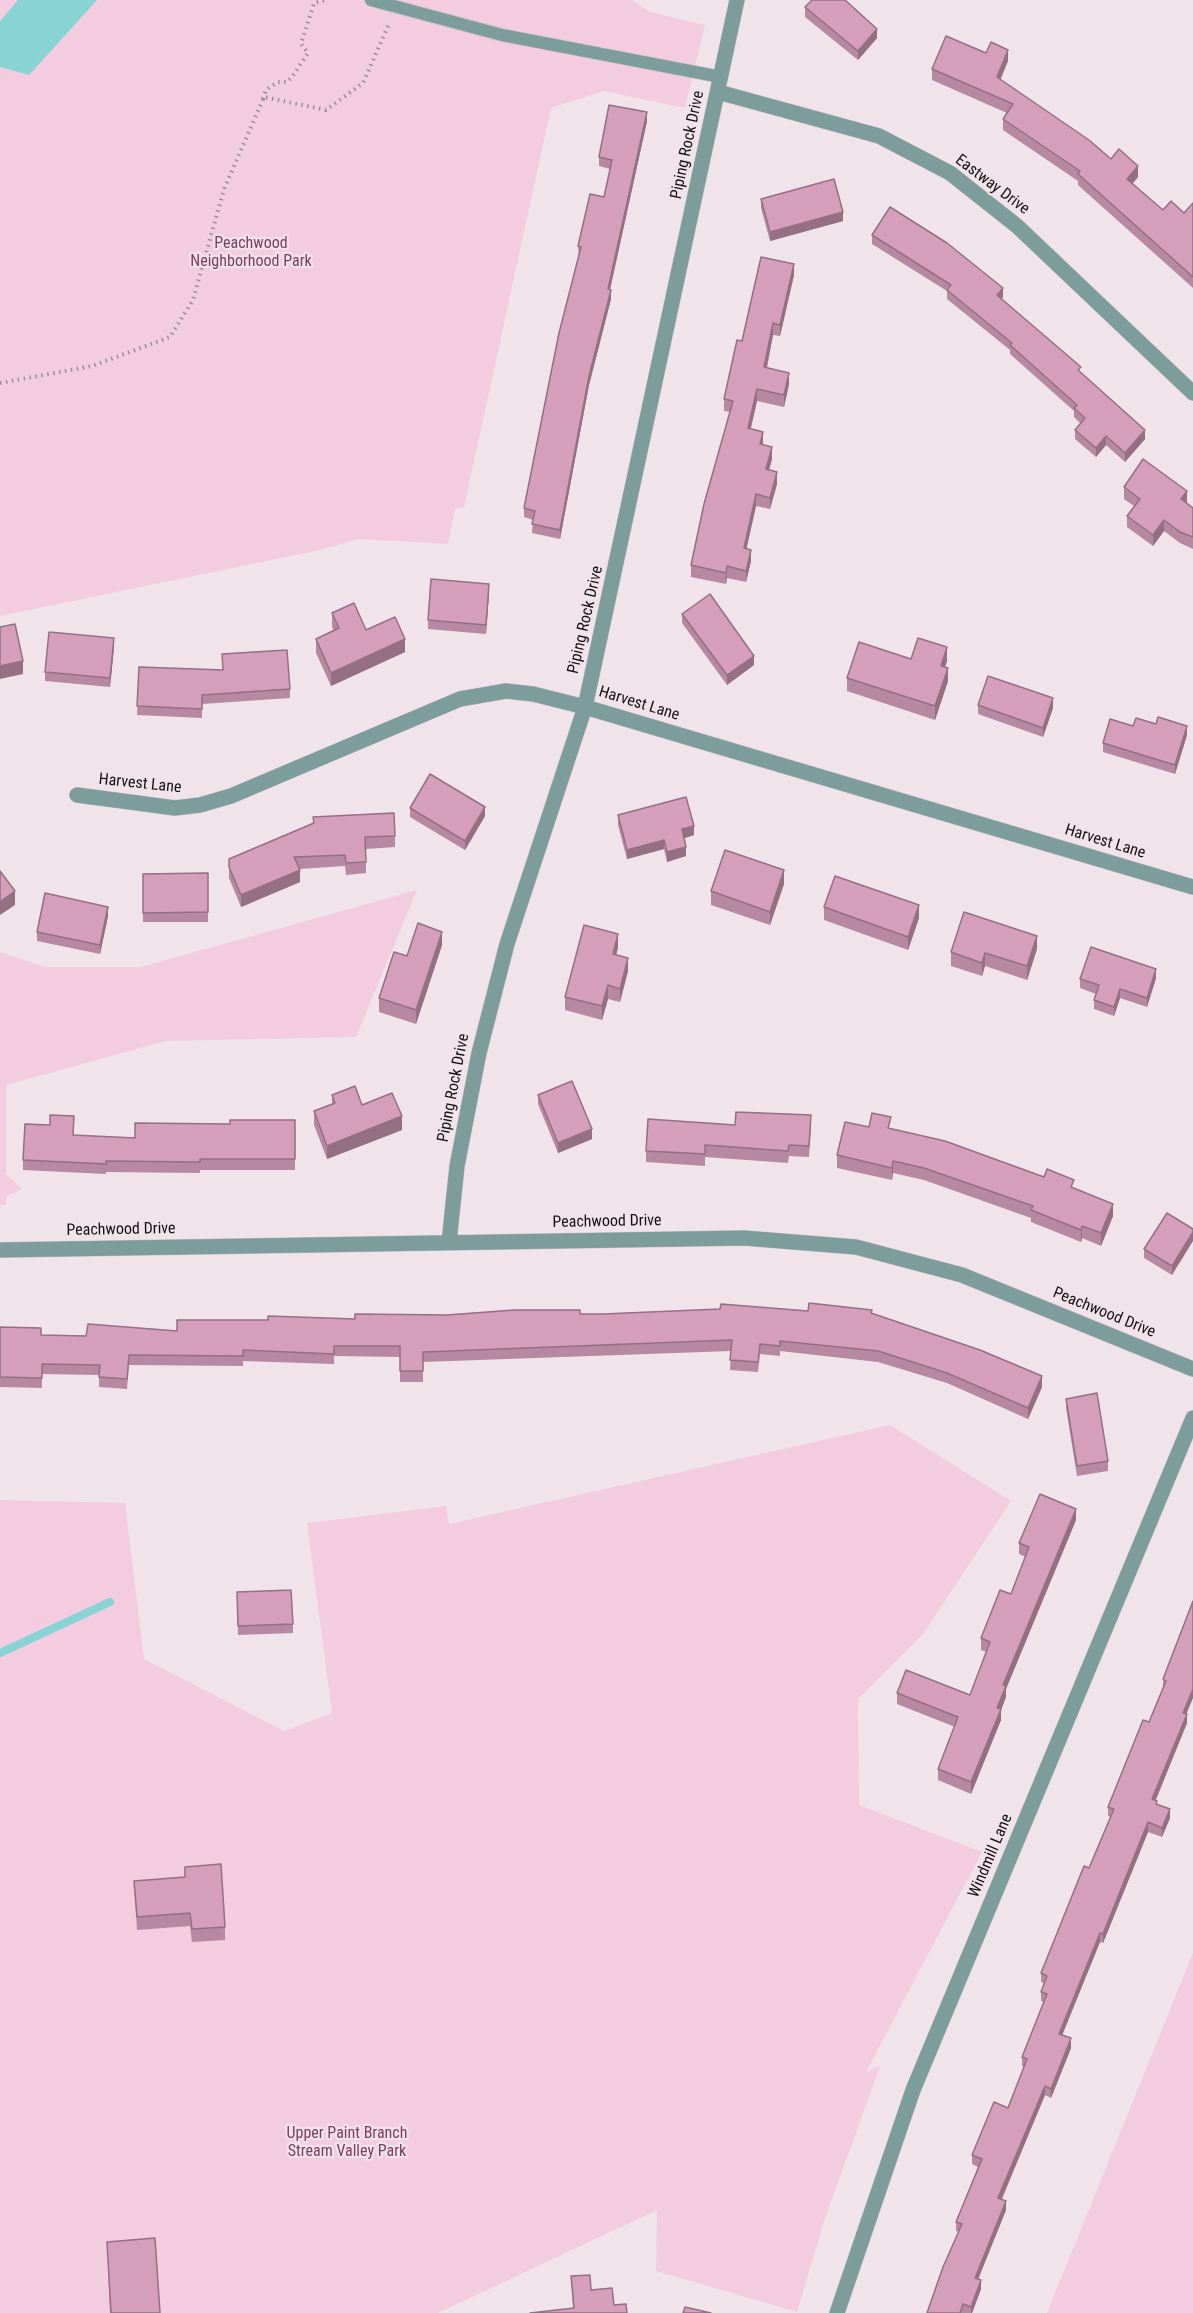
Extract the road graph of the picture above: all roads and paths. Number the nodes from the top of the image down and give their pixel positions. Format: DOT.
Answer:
graph roads {
  1 [pos="326,0"];
  2 [pos="371,0"];
  3 [pos="737,0"];
  4 [pos="396,7"];
  5 [pos="719,85"];
  6 [pos="263,99"];
  7 [pos="0,383"];
  8 [pos="1193,393"];
  9 [pos="585,707"];
  10 [pos="77,795"];
  11 [pos="1193,887"];
  12 [pos="449,1242"];
  13 [pos="0,1250"];
  14 [pos="1193,1369"];
  15 [pos="1193,1418"];
  16 [pos="837,2313"];
  1 -- 6 [label="path"];
  2 -- 4 [label="lane"];
  3 -- 5 [label="street, Piping Rock Drive"];
  4 -- 5 [label="lane"];
  4 -- 6 [label="path"];
  5 -- 8 [label="street, Eastway Drive"];
  5 -- 9 [label="street, Piping Rock Drive"];
  6 -- 7 [label="path"];
  9 -- 10 [label="street, Harvest Lane"];
  9 -- 11 [label="street, Harvest Lane"];
  9 -- 12 [label="street, Piping Rock Drive"];
  12 -- 13 [label="street, Peachwood Drive"];
  12 -- 14 [label="street, Peachwood Drive"];
  15 -- 16 [label="street, Windmill Lane"];
}
